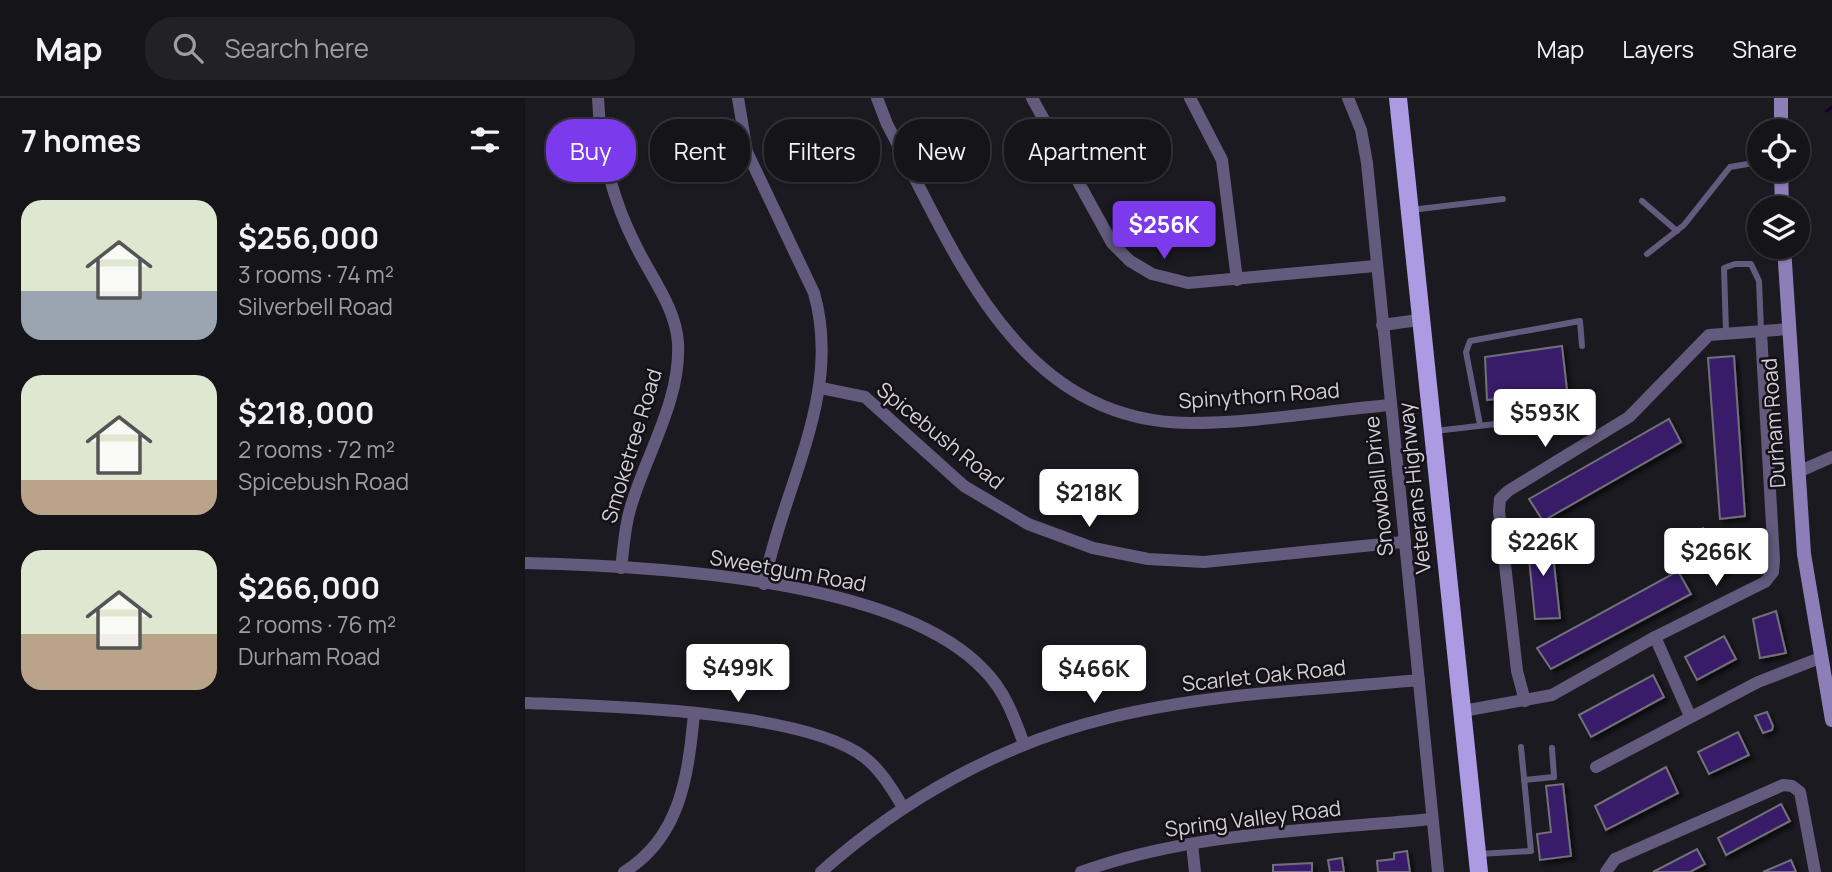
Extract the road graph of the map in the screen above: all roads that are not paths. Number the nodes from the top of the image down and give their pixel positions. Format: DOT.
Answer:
graph roads {
  1 [pos="598,98"];
  2 [pos="738,98"];
  3 [pos="877,98"];
  4 [pos="1032,98"];
  5 [pos="1190,98"];
  6 [pos="1348,98"];
  7 [pos="1398,98"];
  8 [pos="1781,98"];
  9 [pos="1781,119"];
  10 [pos="1747,164"];
  11 [pos="1503,199"];
  12 [pos="1642,201"];
  13 [pos="1409,210"];
  14 [pos="1677,230"];
  15 [pos="1647,254"];
  16 [pos="1785,259"];
  17 [pos="1375,266"];
  18 [pos="1237,280"];
  19 [pos="1419,320"];
  20 [pos="1382,324"];
  21 [pos="1789,329"];
  22 [pos="1761,332"];
  23 [pos="1726,334"];
  24 [pos="1582,346"];
  25 [pos="821,388"];
  26 [pos="1390,405"];
  27 [pos="1531,420"];
  28 [pos="1480,425"];
  29 [pos="1431,431"];
  30 [pos="1832,457"];
  31 [pos="1798,472"];
  32 [pos="1403,542"];
  33 [pos="525,564"];
  34 [pos="621,568"];
  35 [pos="764,584"];
  36 [pos="1655,637"];
  37 [pos="1820,658"];
  38 [pos="1419,680"];
  39 [pos="1525,701"];
  40 [pos="525,703"];
  41 [pos="1463,711"];
  42 [pos="694,714"];
  43 [pos="1690,716"];
  44 [pos="1832,720"];
  45 [pos="1024,744"];
  46 [pos="1521,747"];
  47 [pos="1552,748"];
  48 [pos="1596,767"];
  49 [pos="1524,780"];
  50 [pos="903,807"];
  51 [pos="1432,819"];
  52 [pos="1192,844"];
  53 [pos="1478,863"];
  54 [pos="624,872"];
  55 [pos="821,872"];
  56 [pos="1081,872"];
  57 [pos="1195,872"];
  58 [pos="1438,872"];
  59 [pos="1606,872"];
  60 [pos="1815,872"];
  1 -- 34 [label="street, Smoketree Road"];
  2 -- 25 [label="street"];
  3 -- 26 [label="street, Spinythorn Road"];
  4 -- 18 [label="street"];
  5 -- 18 [label="street"];
  6 -- 17 [label="street, Snowball Drive"];
  7 -- 13 [label="main road, Veterans Highway"];
  8 -- 9 [label="main road"];
  10 -- 14 [label="lane"];
  11 -- 13 [label="lane"];
  12 -- 14 [label="lane"];
  13 -- 19 [label="main road, Veterans Highway"];
  14 -- 15 [label="lane"];
  16 -- 21 [label="main road, Durham Road"];
  17 -- 18 [label="street"];
  17 -- 20 [label="street, Snowball Drive"];
  19 -- 20 [label="street"];
  19 -- 29 [label="main road, Veterans Highway"];
  20 -- 26 [label="street, Snowball Drive"];
  21 -- 22 [label="street"];
  21 -- 31 [label="main road, Durham Road"];
  22 -- 23 [label="street"];
  22 -- 23 [label="lane"];
  22 -- 36 [label="street"];
  23 -- 39 [label="street"];
  24 -- 28 [label="lane"];
  25 -- 32 [label="street, Spicebush Road"];
  25 -- 35 [label="street"];
  26 -- 32 [label="street, Snowball Drive"];
  27 -- 28 [label="lane"];
  28 -- 29 [label="lane"];
  29 -- 41 [label="main road, Veterans Highway"];
  30 -- 31 [label="street"];
  31 -- 37 [label="main road, Durham Road"];
  32 -- 38 [label="street, Snowball Drive"];
  33 -- 34 [label="street, Sweetgum Road"];
  34 -- 35 [label="street, Sweetgum Road"];
  35 -- 45 [label="street, Sweetgum Road"];
  36 -- 39 [label="street"];
  36 -- 43 [label="street"];
  37 -- 43 [label="street"];
  37 -- 44 [label="main road, Durham Road"];
  38 -- 45 [label="street, Scarlet Oak Road"];
  38 -- 51 [label="street, Snowball Drive"];
  39 -- 41 [label="street"];
  40 -- 42 [label="street"];
  41 -- 53 [label="main road, Veterans Highway"];
  42 -- 50 [label="street"];
  42 -- 54 [label="street"];
  43 -- 48 [label="street"];
  45 -- 50 [label="street, Scarlet Oak Road"];
  46 -- 49 [label="lane"];
  47 -- 49 [label="lane"];
  49 -- 53 [label="lane"];
  50 -- 55 [label="street, Scarlet Oak Road"];
  51 -- 52 [label="street, Spring Valley Road"];
  51 -- 58 [label="street, Snowball Drive"];
  52 -- 56 [label="street, Spring Valley Road"];
  52 -- 57 [label="street"];
  59 -- 60 [label="street"];
}
